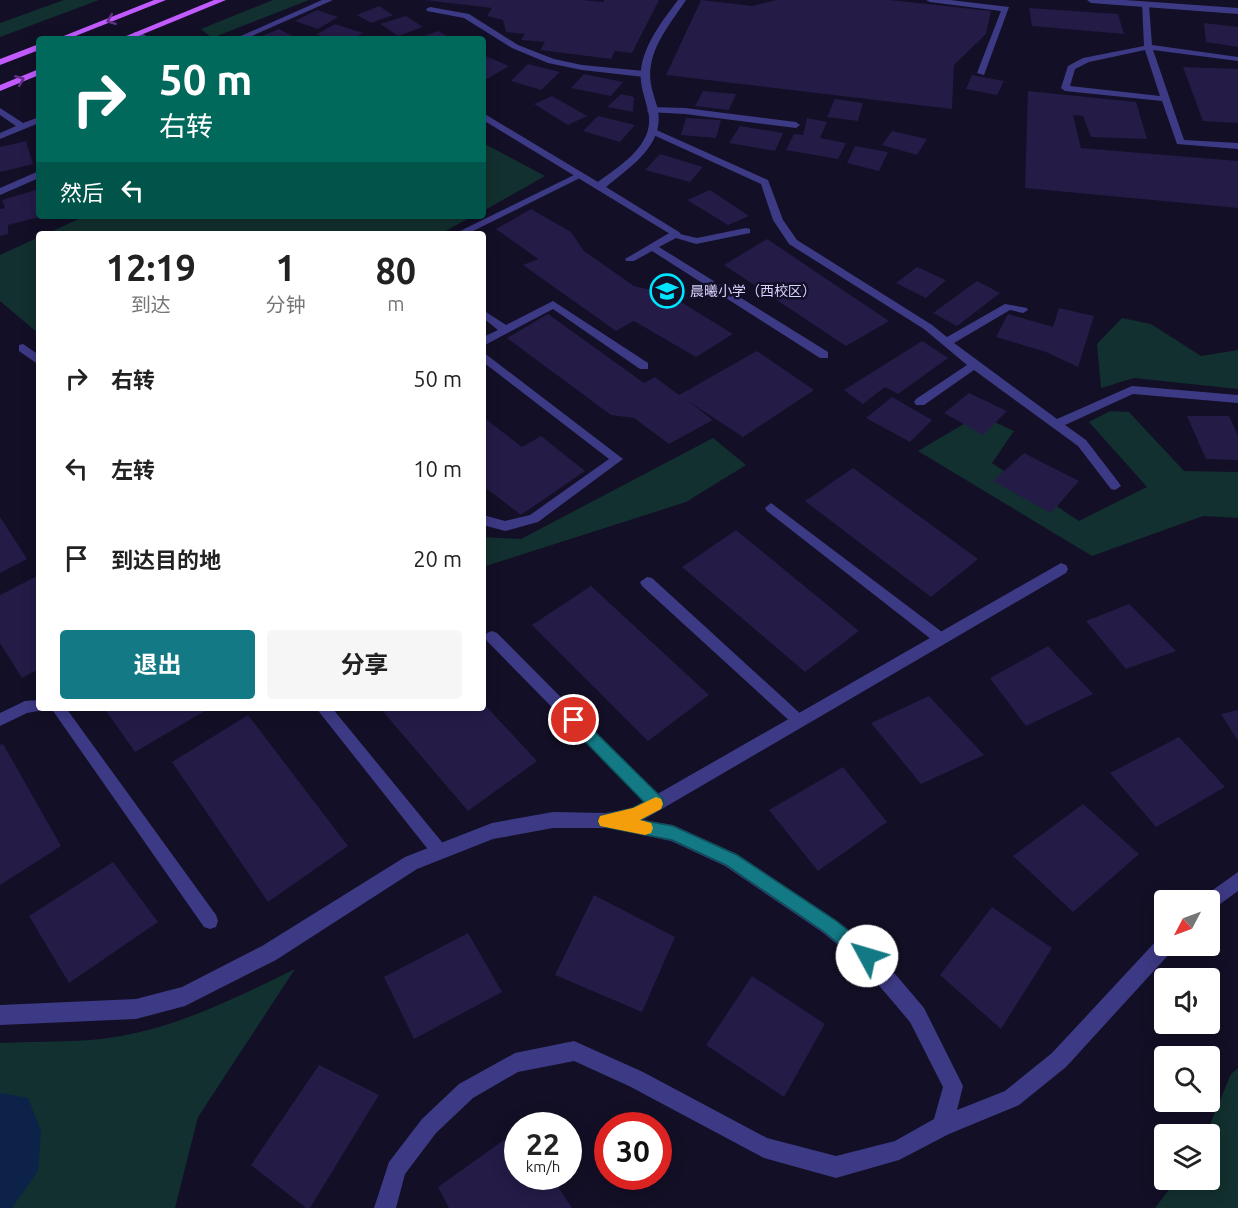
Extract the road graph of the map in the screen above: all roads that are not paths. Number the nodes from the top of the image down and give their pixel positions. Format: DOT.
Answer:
graph roads {
  1 [pos="162,0"];
  2 [pos="222,0"];
  3 [pos="329,0"];
  4 [pos="681,0"];
  5 [pos="930,0"];
  6 [pos="1091,0"];
  7 [pos="1145,5"];
  8 [pos="430,9"];
  9 [pos="1238,11"];
  10 [pos="136,34"];
  11 [pos="68,36"];
  12 [pos="131,36"];
  13 [pos="140,36"];
  14 [pos="245,36"];
  15 [pos="1149,47"];
  16 [pos="36,48"];
  17 [pos="1238,59"];
  18 [pos="0,62"];
  19 [pos="36,73"];
  20 [pos="981,73"];
  21 [pos="644,74"];
  22 [pos="0,88"];
  23 [pos="1165,99"];
  24 [pos="651,110"];
  25 [pos="0,111"];
  26 [pos="486,118"];
  27 [pos="36,121"];
  28 [pos="796,125"];
  29 [pos="22,127"];
  30 [pos="652,131"];
  31 [pos="0,136"];
  32 [pos="1238,146"];
  33 [pos="36,175"];
  34 [pos="581,176"];
  35 [pos="599,187"];
  36 [pos="0,192"];
  37 [pos="465,231"];
  38 [pos="746,231"];
  39 [pos="675,234"];
  40 [pos="652,247"];
  41 [pos="630,259"];
  42 [pos="1023,310"];
  43 [pos="486,315"];
  44 [pos="506,330"];
  45 [pos="486,340"];
  46 [pos="946,343"];
  47 [pos="23,348"];
  48 [pos="824,355"];
  49 [pos="486,358"];
  50 [pos="36,359"];
  51 [pos="974,365"];
  52 [pos="644,366"];
  53 [pos="1238,399"];
  54 [pos="920,402"];
  55 [pos="1056,425"];
  56 [pos="1115,486"];
  57 [pos="771,508"];
  58 [pos="486,521"];
  59 [pos="1061,569"];
  60 [pos="647,582"];
  61 [pos="492,637"];
  62 [pos="941,639"];
  63 [pos="36,706"];
  64 [pos="60,711"];
  65 [pos="326,711"];
  66 [pos="0,720"];
  67 [pos="799,721"];
  68 [pos="656,803"];
  69 [pos="606,821"];
  70 [pos="440,852"];
  71 [pos="1238,880"];
  72 [pos="1220,894"];
  73 [pos="210,921"];
  74 [pos="1155,956"];
  75 [pos="0,1016"];
  76 [pos="942,1126"];
  77 [pos="385,1208"];
  1 -- 11 [label="main road, one-way"];
  2 -- 10 [label="main road"];
  3 -- 14 [label="lane"];
  4 -- 21 [label="street"];
  5 -- 20 [label="lane"];
  6 -- 7 [label="street"];
  7 -- 9 [label="street"];
  7 -- 15 [label="lane"];
  8 -- 21 [label="lane"];
  10 -- 12 [label="main road"];
  10 -- 13 [label="street"];
  15 -- 17 [label="lane"];
  15 -- 23 [label="lane"];
  15 -- 23 [label="lane"];
  16 -- 18 [label="main road"];
  22 -- 19 [label="main road, one-way"];
  21 -- 24 [label="street"];
  23 -- 32 [label="lane"];
  24 -- 28 [label="lane"];
  24 -- 30 [label="street"];
  25 -- 29 [label="lane"];
  26 -- 34 [label="street"];
  27 -- 29 [label="lane"];
  29 -- 31 [label="lane"];
  30 -- 35 [label="street"];
  30 -- 46 [label="lane"];
  33 -- 36 [label="lane"];
  34 -- 35 [label="street"];
  34 -- 37 [label="lane"];
  35 -- 39 [label="street"];
  38 -- 39 [label="lane"];
  39 -- 40 [label="lane"];
  40 -- 41 [label="lane"];
  40 -- 48 [label="lane"];
  42 -- 46 [label="lane"];
  43 -- 44 [label="lane"];
  44 -- 45 [label="lane"];
  44 -- 52 [label="lane"];
  46 -- 51 [label="lane"];
  47 -- 50 [label="lane"];
  49 -- 58 [label="lane"];
  51 -- 54 [label="lane"];
  51 -- 55 [label="lane"];
  53 -- 55 [label="lane"];
  55 -- 56 [label="lane"];
  57 -- 62 [label="lane"];
  59 -- 62 [label="street"];
  60 -- 67 [label="lane"];
  61 -- 68 [label="lane"];
  62 -- 67 [label="street"];
  63 -- 66 [label="lane"];
  64 -- 73 [label="lane"];
  65 -- 70 [label="lane"];
  67 -- 68 [label="street"];
  68 -- 69 [label="street"];
  69 -- 70 [label="street"];
  69 -- 76 [label="street"];
  70 -- 75 [label="street"];
  71 -- 72 [label="street"];
  74 -- 76 [label="street"];
  76 -- 77 [label="street"];
}
